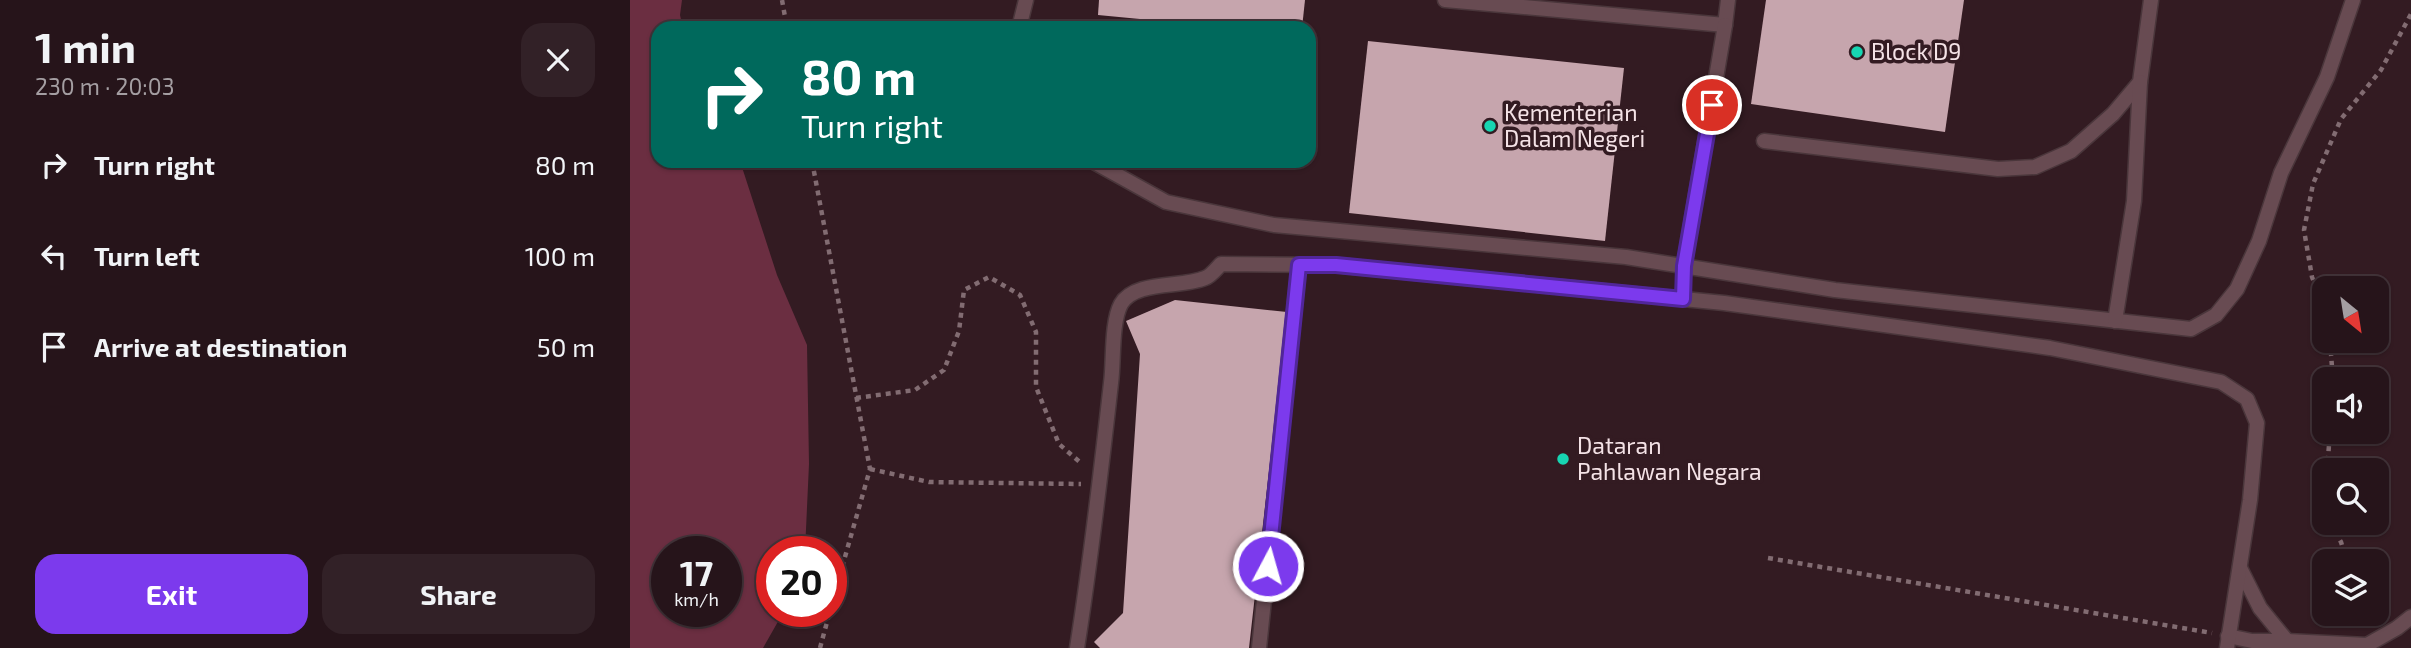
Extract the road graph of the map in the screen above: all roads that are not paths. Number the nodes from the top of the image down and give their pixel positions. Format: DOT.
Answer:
graph roads {
  1 [pos="1027,0"];
  2 [pos="1445,0"];
  3 [pos="1728,0"];
  4 [pos="2151,0"];
  5 [pos="2353,0"];
  6 [pos="1021,21"];
  7 [pos="1725,25"];
  8 [pos="2140,82"];
  9 [pos="1764,141"];
  10 [pos="1105,168"];
  11 [pos="1299,265"];
  12 [pos="1684,266"];
  13 [pos="1683,299"];
  14 [pos="2115,321"];
  15 [pos="2240,568"];
  16 [pos="2411,617"];
  17 [pos="2227,642"];
  18 [pos="2282,644"];
  19 [pos="2368,646"];
  20 [pos="1077,648"];
  21 [pos="1259,648"];
  1 -- 6 [label="lane"];
  2 -- 7 [label="lane"];
  3 -- 7 [label="lane"];
  4 -- 8 [label="lane"];
  5 -- 14 [label="lane"];
  7 -- 12 [label="lane"];
  8 -- 9 [label="lane"];
  8 -- 14 [label="lane"];
  10 -- 12 [label="lane"];
  11 -- 13 [label="lane"];
  11 -- 20 [label="lane"];
  11 -- 21 [label="lane"];
  12 -- 13 [label="lane"];
  12 -- 14 [label="lane"];
  13 -- 15 [label="lane"];
  15 -- 17 [label="lane"];
  15 -- 18 [label="lane"];
  16 -- 19 [label="lane"];
  17 -- 18 [label="lane"];
  18 -- 19 [label="lane"];
}
